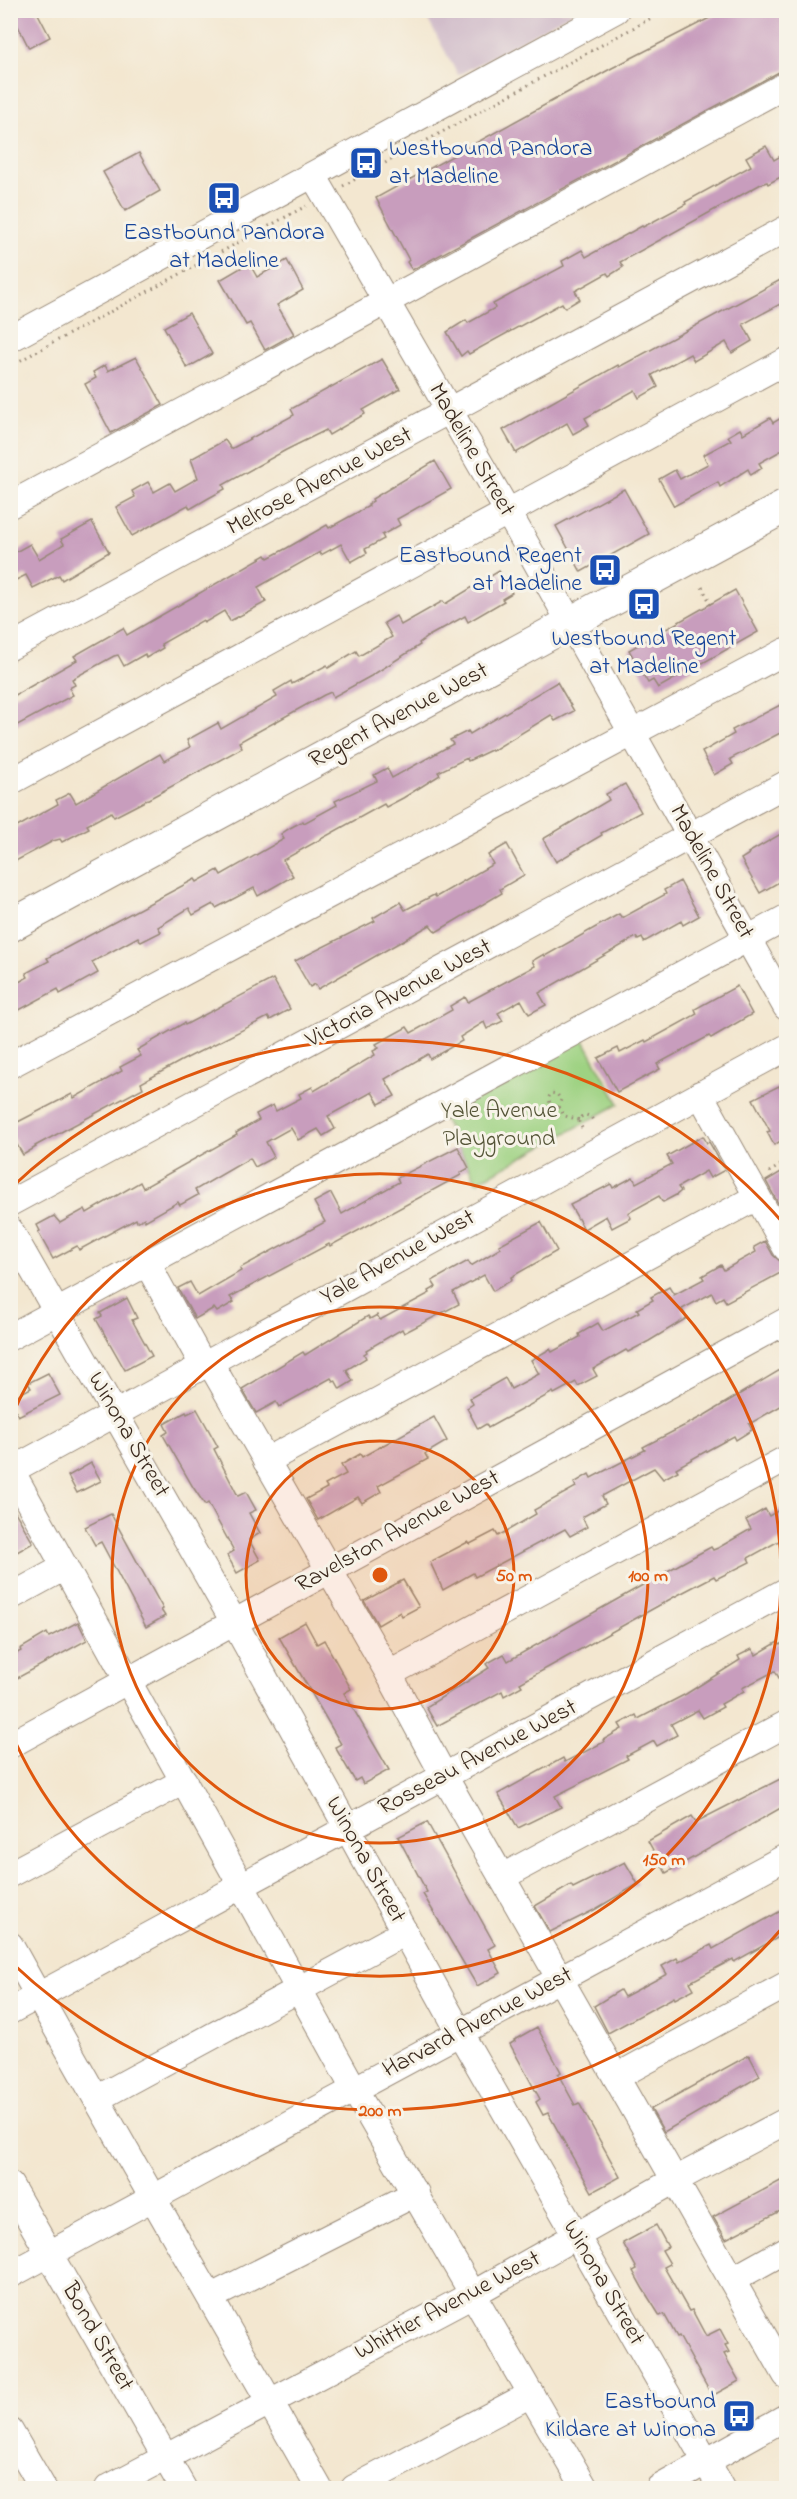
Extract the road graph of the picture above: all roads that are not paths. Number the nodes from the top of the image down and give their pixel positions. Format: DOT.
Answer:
graph roads {
  1 [pos="616,10"];
  2 [pos="590,17"];
  3 [pos="786,85"];
  4 [pos="313,175"];
  5 [pos="786,229"];
  6 [pos="385,302"];
  7 [pos="10,339"];
  8 [pos="786,361"];
  9 [pos="449,413"];
  10 [pos="10,505"];
  11 [pos="786,506"];
  12 [pos="508,512"];
  13 [pos="570,623"];
  14 [pos="10,647"];
  15 [pos="786,651"];
  16 [pos="633,734"];
  17 [pos="10,782"];
  18 [pos="786,784"];
  19 [pos="692,836"];
  20 [pos="786,918"];
  21 [pos="10,926"];
  22 [pos="748,939"];
  23 [pos="786,1007"];
  24 [pos="786,1048"];
  25 [pos="10,1065"];
  26 [pos="700,1094"];
  27 [pos="757,1197"];
  28 [pos="10,1203"];
  29 [pos="10,1230"];
  30 [pos="786,1248"];
  31 [pos="147,1263"];
  32 [pos="57,1311"];
  33 [pos="786,1321"];
  34 [pos="10,1337"];
  35 [pos="206,1363"];
  36 [pos="115,1412"];
  37 [pos="786,1459"];
  38 [pos="266,1461"];
  39 [pos="11,1471"];
  40 [pos="65,1567"];
  41 [pos="328,1570"];
  42 [pos="786,1591"];
  43 [pos="10,1597"];
  44 [pos="234,1622"];
  45 [pos="389,1674"];
  46 [pos="128,1681"];
  47 [pos="786,1724"];
  48 [pos="10,1745"];
  49 [pos="444,1776"];
  50 [pos="183,1781"];
  51 [pos="348,1827"];
  52 [pos="786,1857"];
  53 [pos="10,1874"];
  54 [pos="502,1877"];
  55 [pos="242,1885"];
  56 [pos="405,1932"];
  57 [pos="10,1945"];
  58 [pos="559,1979"];
  59 [pos="786,1985"];
  60 [pos="298,1988"];
  61 [pos="39,1996"];
  62 [pos="10,2011"];
  63 [pos="460,2033"];
  64 [pos="616,2077"];
  65 [pos="354,2089"];
  66 [pos="98,2098"];
  67 [pos="786,2122"];
  68 [pos="675,2180"];
  69 [pos="10,2185"];
  70 [pos="416,2193"];
  71 [pos="151,2198"];
  72 [pos="575,2236"];
  73 [pos="786,2250"];
  74 [pos="50,2254"];
  75 [pos="10,2275"];
  76 [pos="732,2280"];
  77 [pos="473,2294"];
  78 [pos="211,2297"];
  79 [pos="786,2375"];
  80 [pos="531,2394"];
  81 [pos="269,2401"];
  82 [pos="786,2418"];
  83 [pos="10,2431"];
  84 [pos="166,2457"];
  85 [pos="707,2462"];
  86 [pos="43,2488"];
  87 [pos="108,2488"];
  88 [pos="183,2488"];
  89 [pos="319,2488"];
  90 [pos="354,2488"];
  91 [pos="585,2488"];
  92 [pos="659,2488"];
  93 [pos="721,2488"];
  1 -- 2 [label="street"];
  2 -- 4 [label="street"];
  3 -- 6 [label="street"];
  4 -- 6 [label="street, Madeline Street"];
  4 -- 7 [label="street"];
  5 -- 9 [label="street, Melrose Avenue West"];
  6 -- 9 [label="street, Madeline Street"];
  6 -- 10 [label="street"];
  8 -- 12 [label="street"];
  9 -- 12 [label="street, Madeline Street"];
  9 -- 14 [label="street, Melrose Avenue West"];
  11 -- 13 [label="main road, Regent Avenue West"];
  12 -- 13 [label="street, Madeline Street"];
  12 -- 17 [label="street"];
  13 -- 16 [label="street, Madeline Street"];
  13 -- 21 [label="main road, Regent Avenue West"];
  15 -- 16 [label="street"];
  16 -- 19 [label="street, Madeline Street"];
  16 -- 25 [label="street"];
  18 -- 19 [label="street, Victoria Avenue West"];
  19 -- 22 [label="street, Madeline Street"];
  19 -- 28 [label="street, Victoria Avenue West"];
  20 -- 22 [label="street"];
  22 -- 23 [label="street, Madeline Street"];
  22 -- 31 [label="street"];
  24 -- 26 [label="street, Yale Avenue West"];
  26 -- 27 [label="street"];
  26 -- 35 [label="street, Yale Avenue West"];
  27 -- 30 [label="street"];
  27 -- 38 [label="street"];
  29 -- 32 [label="street, Winona Street"];
  31 -- 32 [label="street"];
  31 -- 35 [label="street"];
  32 -- 34 [label="street"];
  32 -- 36 [label="street, Winona Street"];
  33 -- 41 [label="street, Ravelston Avenue West"];
  35 -- 36 [label="street, Yale Avenue West"];
  35 -- 38 [label="street"];
  36 -- 39 [label="street, Yale Avenue West"];
  36 -- 44 [label="street, Winona Street"];
  37 -- 45 [label="street"];
  38 -- 41 [label="street"];
  39 -- 40 [label="street"];
  40 -- 43 [label="street"];
  40 -- 46 [label="street"];
  41 -- 44 [label="street, Ravelston Avenue West"];
  41 -- 45 [label="street"];
  42 -- 49 [label="street, Rosseau Avenue West"];
  44 -- 46 [label="street, Ravelston Avenue West"];
  44 -- 51 [label="street, Winona Street"];
  45 -- 49 [label="street"];
  46 -- 48 [label="street, Ravelston Avenue West"];
  46 -- 50 [label="street"];
  47 -- 54 [label="street"];
  49 -- 51 [label="street, Rosseau Avenue West"];
  49 -- 54 [label="street"];
  50 -- 53 [label="street"];
  50 -- 55 [label="street"];
  51 -- 55 [label="street, Rosseau Avenue West"];
  51 -- 56 [label="street, Winona Street"];
  52 -- 58 [label="street, Harvard Avenue West"];
  54 -- 58 [label="street"];
  55 -- 60 [label="street"];
  55 -- 61 [label="street, Rosseau Avenue West"];
  56 -- 60 [label="street"];
  56 -- 63 [label="street, Winona Street"];
  57 -- 61 [label="street"];
  58 -- 63 [label="street, Harvard Avenue West"];
  58 -- 64 [label="street"];
  59 -- 64 [label="street"];
  60 -- 65 [label="street"];
  60 -- 66 [label="street"];
  61 -- 62 [label="street, Rosseau Avenue West"];
  61 -- 66 [label="street"];
  63 -- 65 [label="street, Harvard Avenue West"];
  63 -- 72 [label="street, Winona Street"];
  64 -- 68 [label="street"];
  65 -- 70 [label="street"];
  65 -- 71 [label="street, Harvard Avenue West"];
  66 -- 71 [label="street"];
  67 -- 68 [label="street, Whittier Avenue West"];
  68 -- 72 [label="street, Whittier Avenue West"];
  68 -- 76 [label="street"];
  69 -- 74 [label="street, Bond Street"];
  70 -- 77 [label="street"];
  70 -- 78 [label="street"];
  71 -- 74 [label="street, Harvard Avenue West"];
  71 -- 78 [label="street"];
  72 -- 77 [label="street, Whittier Avenue West"];
  72 -- 85 [label="street, Winona Street"];
  73 -- 76 [label="street"];
  74 -- 75 [label="street, Harvard Avenue West"];
  74 -- 84 [label="street, Bond Street"];
  76 -- 79 [label="street"];
  77 -- 80 [label="street"];
  77 -- 81 [label="street, Whittier Avenue West"];
  78 -- 81 [label="street"];
  80 -- 90 [label="street"];
  80 -- 91 [label="street"];
  81 -- 84 [label="street, Whittier Avenue West"];
  81 -- 89 [label="street"];
  82 -- 85 [label="street"];
  83 -- 86 [label="street"];
  84 -- 87 [label="street, Whittier Avenue West"];
  84 -- 88 [label="street, Bond Street"];
  85 -- 92 [label="street"];
  85 -- 93 [label="street, Winona Street"];
}
